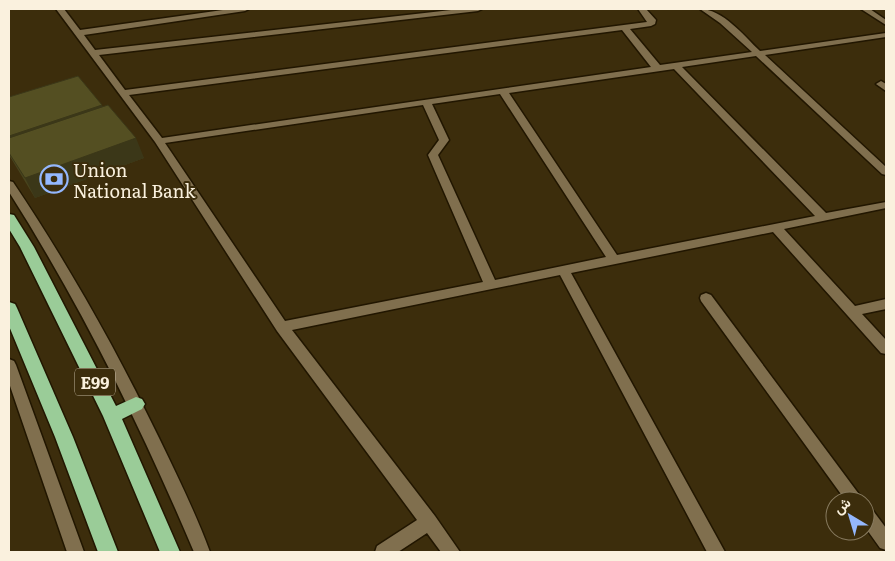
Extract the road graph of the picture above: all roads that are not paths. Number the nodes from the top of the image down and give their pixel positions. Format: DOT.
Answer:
graph roads {
  1 [pos="61,9"];
  2 [pos="244,9"];
  3 [pos="478,9"];
  4 [pos="642,9"];
  5 [pos="704,9"];
  6 [pos="865,9"];
  7 [pos="886,23"];
  8 [pos="625,28"];
  9 [pos="79,33"];
  10 [pos="886,35"];
  11 [pos="94,53"];
  12 [pos="757,54"];
  13 [pos="676,66"];
  14 [pos="658,68"];
  15 [pos="503,91"];
  16 [pos="123,93"];
  17 [pos="426,102"];
  18 [pos="159,141"];
  19 [pos="886,172"];
  20 [pos="9,184"];
  21 [pos="886,204"];
  22 [pos="823,217"];
  23 [pos="9,218"];
  24 [pos="774,227"];
  25 [pos="614,260"];
  26 [pos="563,270"];
  27 [pos="491,285"];
  28 [pos="706,298"];
  29 [pos="886,304"];
  30 [pos="9,308"];
  31 [pos="852,312"];
  32 [pos="282,328"];
  33 [pos="886,349"];
  34 [pos="9,366"];
  35 [pos="136,404"];
  36 [pos="112,416"];
  37 [pos="849,491"];
  38 [pos="429,522"];
  39 [pos="875,527"];
  40 [pos="886,542"];
  41 [pos="76,552"];
  42 [pos="108,552"];
  43 [pos="170,552"];
  44 [pos="202,552"];
  45 [pos="383,552"];
  46 [pos="451,552"];
  47 [pos="716,552"];
  1 -- 9 [label="street"];
  2 -- 9 [label="street"];
  3 -- 11 [label="street"];
  4 -- 8 [label="street"];
  5 -- 12 [label="street"];
  6 -- 7 [label="street"];
  8 -- 14 [label="street"];
  8 -- 16 [label="street"];
  9 -- 11 [label="street"];
  10 -- 12 [label="street"];
  11 -- 16 [label="street"];
  12 -- 13 [label="street"];
  12 -- 19 [label="street"];
  13 -- 14 [label="street"];
  13 -- 22 [label="street"];
  14 -- 15 [label="street"];
  15 -- 17 [label="street"];
  15 -- 25 [label="street"];
  16 -- 18 [label="street"];
  17 -- 18 [label="street"];
  17 -- 27 [label="street"];
  18 -- 32 [label="street"];
  20 -- 35 [label="street"];
  21 -- 22 [label="street"];
  22 -- 24 [label="street"];
  23 -- 36 [label="highway, E99"];
  24 -- 25 [label="street"];
  24 -- 31 [label="street"];
  25 -- 26 [label="street"];
  26 -- 27 [label="street"];
  26 -- 47 [label="street"];
  27 -- 32 [label="street"];
  28 -- 37 [label="street"];
  29 -- 31 [label="street"];
  30 -- 42 [label="highway, E99"];
  31 -- 33 [label="street"];
  32 -- 38 [label="street"];
  34 -- 41 [label="street"];
  35 -- 36 [label="highway"];
  35 -- 44 [label="street"];
  36 -- 43 [label="highway, E99"];
  38 -- 45 [label="street"];
  38 -- 46 [label="street"];
  39 -- 40 [label="street"];
}
